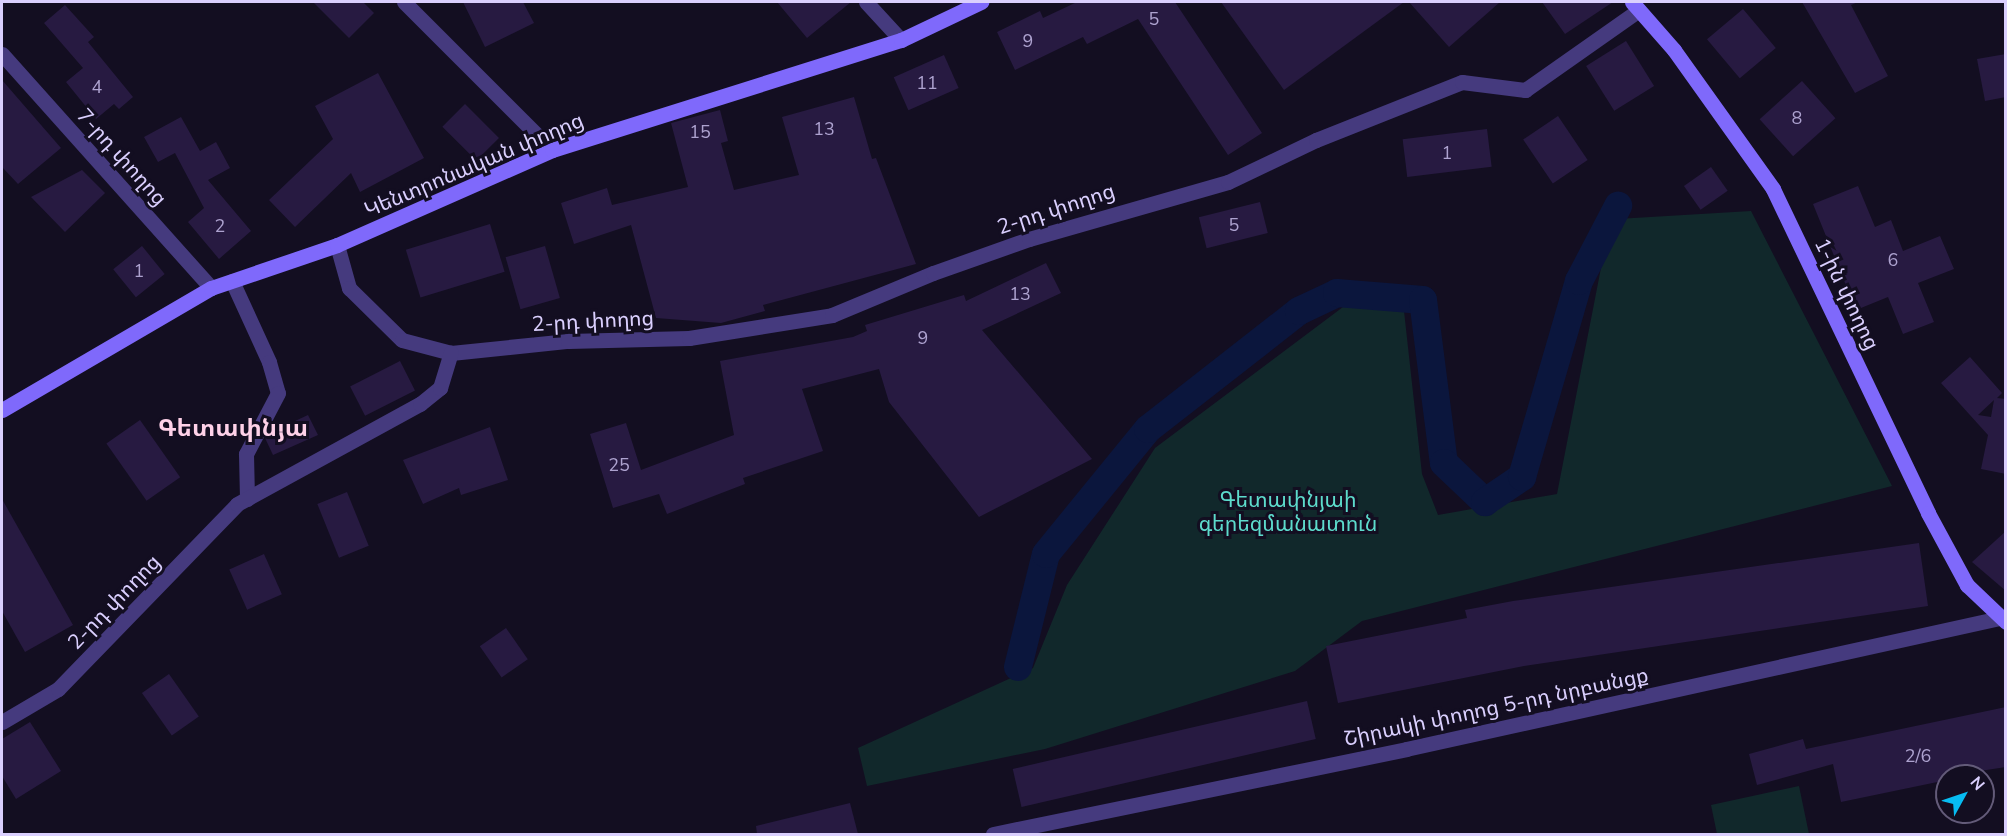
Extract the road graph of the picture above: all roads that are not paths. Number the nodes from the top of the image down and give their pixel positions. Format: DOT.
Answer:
graph roads {
  1 [pos="404,2"];
  2 [pos="866,2"];
  3 [pos="981,2"];
  4 [pos="1635,6"];
  5 [pos="901,40"];
  6 [pos="2,54"];
  7 [pos="552,150"];
  8 [pos="337,245"];
  9 [pos="232,280"];
  10 [pos="211,288"];
  11 [pos="451,353"];
  12 [pos="2,410"];
  13 [pos="247,499"];
  14 [pos="2003,620"];
  15 [pos="2,722"];
  16 [pos="993,834"];
  1 -- 7 [label="street"];
  2 -- 5 [label="street"];
  3 -- 5 [label="main road, Կենտրոնական փողոց"];
  4 -- 11 [label="street, 2-րդ փողոց"];
  4 -- 14 [label="main road, 1-ին փողոց"];
  5 -- 7 [label="main road, Կենտրոնական փողոց"];
  6 -- 10 [label="street, 7-րդ փողոց"];
  7 -- 8 [label="main road, Կենտրոնական փողոց"];
  8 -- 9 [label="main road, Կենտրոնական փողոց"];
  8 -- 11 [label="street, 2-րդ փողոց"];
  9 -- 10 [label="main road, Կենտրոնական փողոց"];
  9 -- 13 [label="street"];
  10 -- 12 [label="main road, Կենտրոնական փողոց"];
  11 -- 13 [label="street, 2-րդ փողոց"];
  13 -- 15 [label="street, 2-րդ փողոց"];
  14 -- 16 [label="street, Շիրակի փողոց 5-րդ նրբանցք"];
}
